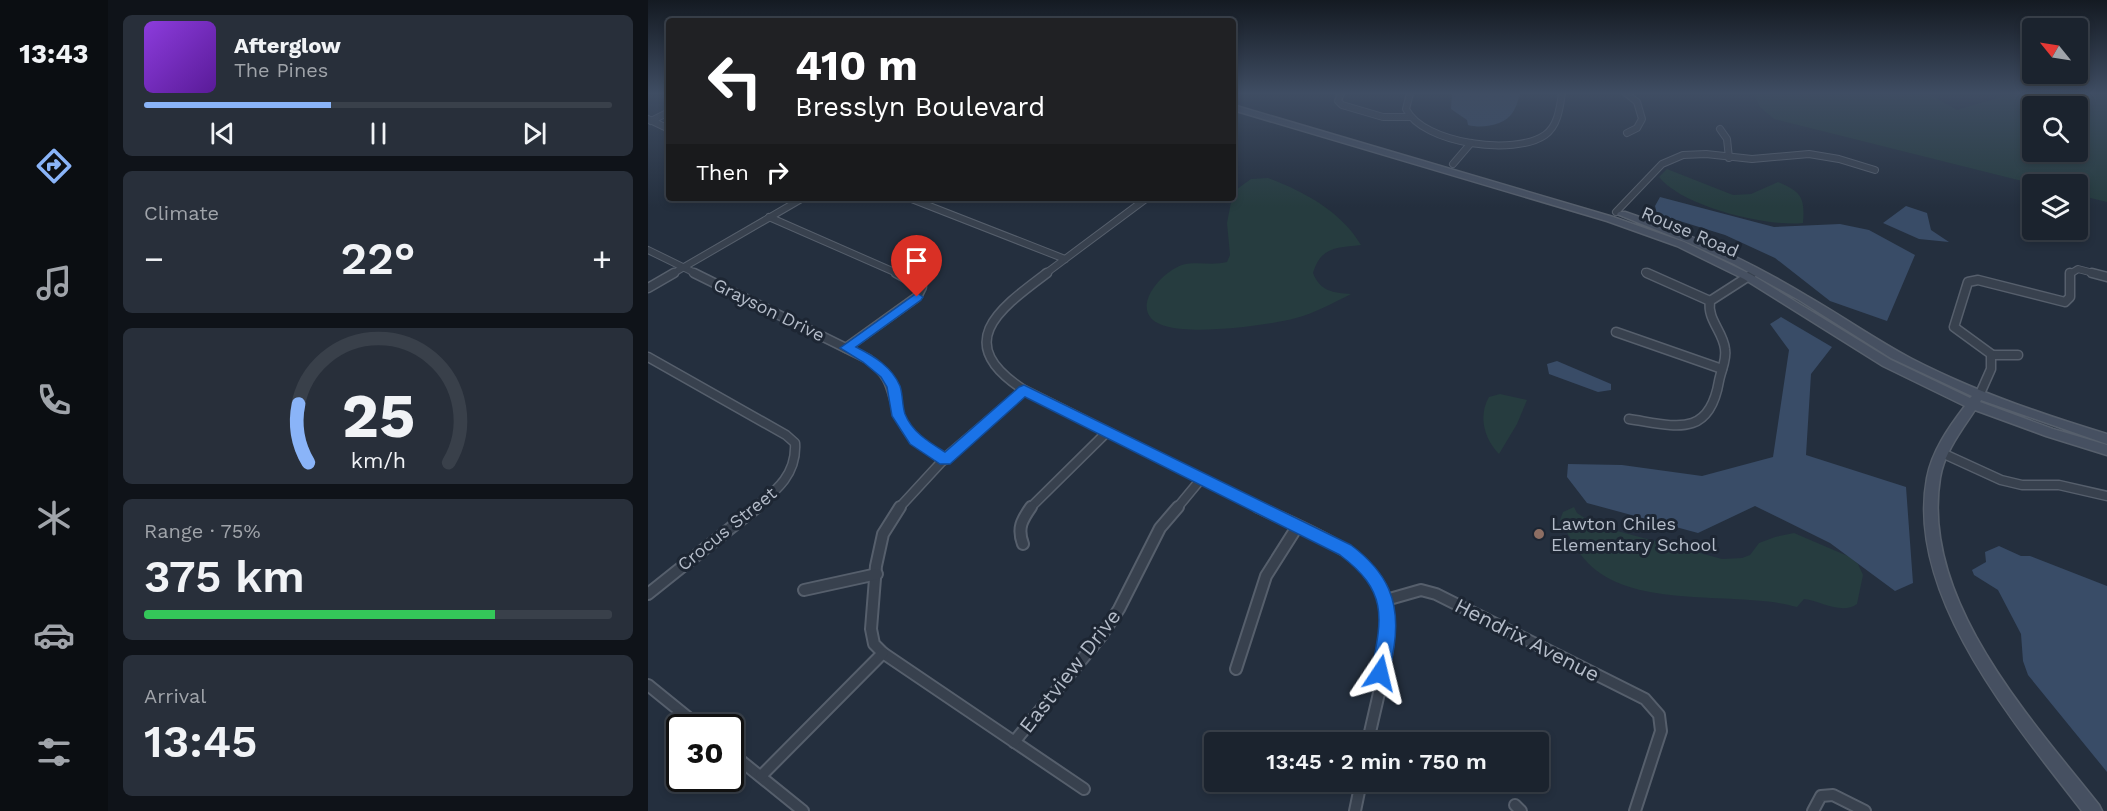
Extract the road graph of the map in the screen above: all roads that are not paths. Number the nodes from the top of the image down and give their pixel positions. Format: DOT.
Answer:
graph roads {
  1 [pos="1313,131"];
  2 [pos="1341,131"];
  3 [pos="1432,131"];
  4 [pos="1549,131"];
  5 [pos="1630,131"];
  6 [pos="1721,131"];
  7 [pos="1627,132"];
  8 [pos="1471,143"];
  9 [pos="1729,158"];
  10 [pos="1453,164"];
  11 [pos="1875,170"];
  12 [pos="798,201"];
  13 [pos="917,201"];
  14 [pos="1143,201"];
  15 [pos="1616,212"];
  16 [pos="769,217"];
  17 [pos="648,250"];
  18 [pos="1065,259"];
  19 [pos="684,268"];
  20 [pos="1645,272"];
  21 [pos="1752,274"];
  22 [pos="2107,277"];
  23 [pos="648,288"];
  24 [pos="1710,301"];
  25 [pos="1616,332"];
  26 [pos="846,348"];
  27 [pos="1993,355"];
  28 [pos="2018,355"];
  29 [pos="648,357"];
  30 [pos="1722,369"];
  31 [pos="1024,390"];
  32 [pos="1976,400"];
  33 [pos="1629,419"];
  34 [pos="1107,432"];
  35 [pos="2107,439"];
  36 [pos="2107,450"];
  37 [pos="1942,453"];
  38 [pos="945,460"];
  39 [pos="1201,479"];
  40 [pos="2107,496"];
  41 [pos="1297,527"];
  42 [pos="1023,544"];
  43 [pos="877,574"];
  44 [pos="804,590"];
  45 [pos="648,594"];
  46 [pos="1386,600"];
  47 [pos="883,653"];
  48 [pos="1236,669"];
  49 [pos="648,685"];
  50 [pos="684,714"];
  51 [pos="1370,732"];
  52 [pos="1014,742"];
  53 [pos="744,763"];
  54 [pos="761,776"];
  55 [pos="1084,789"];
  56 [pos="1359,792"];
  57 [pos="803,811"];
  58 [pos="1355,811"];
  59 [pos="1635,811"];
  60 [pos="1813,811"];
  61 [pos="1865,811"];
  62 [pos="2092,811"];
  1 -- 21 [label="street, Rouse Road"];
  2 -- 10 [label="street, Rouse Road"];
  3 -- 8 [label="street"];
  4 -- 8 [label="street"];
  5 -- 7 [label="street"];
  6 -- 9 [label="street"];
  8 -- 10 [label="street"];
  9 -- 11 [label="street"];
  9 -- 15 [label="street"];
  10 -- 15 [label="street, Rouse Road"];
  12 -- 16 [label="street"];
  13 -- 18 [label="street"];
  14 -- 18 [label="street"];
  15 -- 21 [label="street, Rouse Road"];
  16 -- 19 [label="street"];
  16 -- 26 [label="street"];
  17 -- 19 [label="street, Grayson Drive"];
  18 -- 31 [label="street"];
  19 -- 23 [label="street"];
  19 -- 26 [label="street, Grayson Drive"];
  20 -- 24 [label="street"];
  21 -- 24 [label="street"];
  21 -- 32 [label="street, Rouse Road"];
  22 -- 27 [label="street"];
  24 -- 30 [label="street"];
  25 -- 30 [label="street"];
  26 -- 38 [label="street, Grayson Drive"];
  27 -- 28 [label="street"];
  27 -- 32 [label="street"];
  29 -- 45 [label="street, Crocus Street"];
  30 -- 33 [label="street"];
  31 -- 34 [label="street"];
  31 -- 38 [label="street"];
  32 -- 35 [label="street, Rouse Road"];
  32 -- 36 [label="street, Rouse Road"];
  32 -- 37 [label="street"];
  34 -- 39 [label="street"];
  34 -- 42 [label="street"];
  37 -- 40 [label="street"];
  37 -- 62 [label="street"];
  38 -- 43 [label="street"];
  39 -- 41 [label="street"];
  39 -- 52 [label="street, Eastview Drive"];
  41 -- 46 [label="street"];
  41 -- 48 [label="street"];
  43 -- 44 [label="street"];
  43 -- 47 [label="street"];
  46 -- 51 [label="street"];
  46 -- 59 [label="street, Hendrix Avenue"];
  47 -- 52 [label="street"];
  47 -- 54 [label="street"];
  49 -- 50 [label="street"];
  52 -- 55 [label="street"];
  53 -- 54 [label="street"];
  54 -- 57 [label="street"];
  56 -- 58 [label="street"];
  60 -- 61 [label="street"];
}
